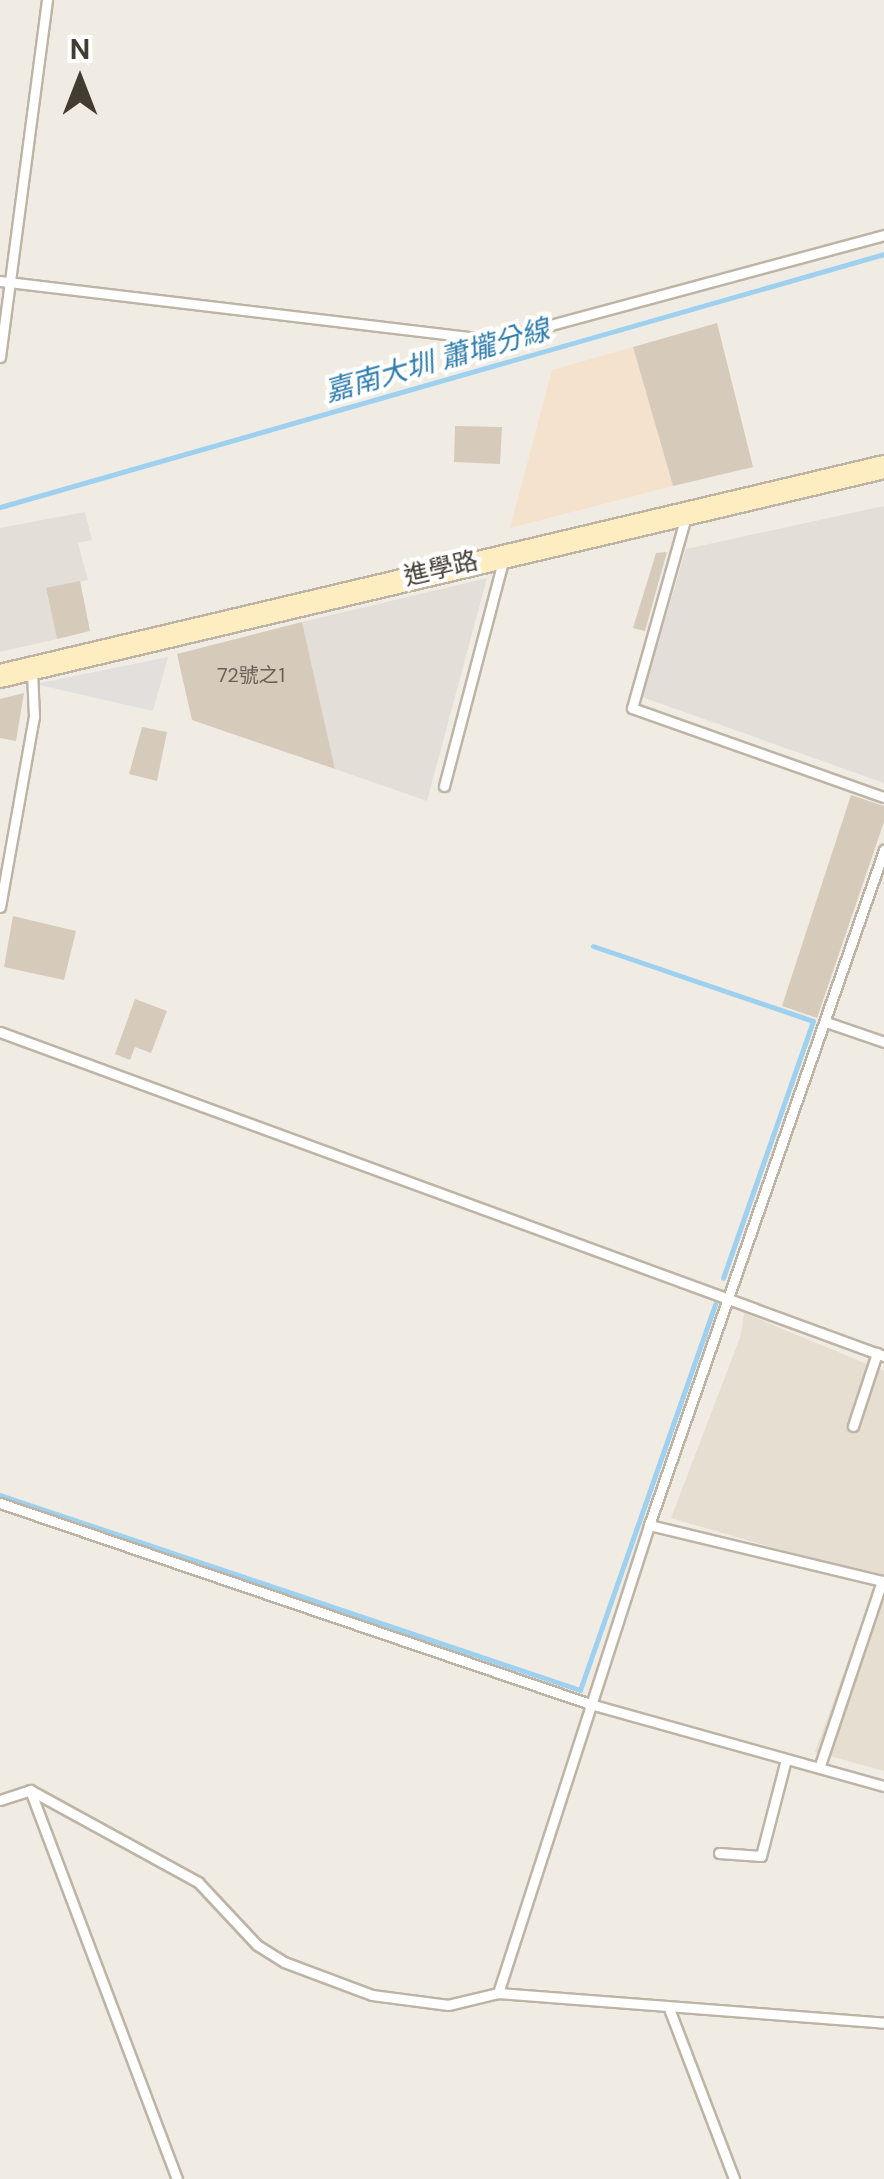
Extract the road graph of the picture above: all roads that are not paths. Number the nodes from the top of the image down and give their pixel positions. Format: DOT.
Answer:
graph roads {
  1 [pos="47,0"];
  2 [pos="884,235"];
  3 [pos="0,280"];
  4 [pos="12,281"];
  5 [pos="0,357"];
  6 [pos="884,467"];
  7 [pos="688,511"];
  8 [pos="505,554"];
  9 [pos="32,668"];
  10 [pos="0,676"];
  11 [pos="444,786"];
  12 [pos="884,797"];
  13 [pos="884,850"];
  14 [pos="0,907"];
  15 [pos="826,1022"];
  16 [pos="0,1032"];
  17 [pos="884,1042"];
  18 [pos="730,1295"];
  19 [pos="881,1355"];
  20 [pos="853,1426"];
  21 [pos="0,1503"];
  22 [pos="648,1525"];
  23 [pos="590,1704"];
  24 [pos="786,1759"];
  25 [pos="819,1768"];
  26 [pos="884,1786"];
  27 [pos="30,1790"];
  28 [pos="0,1800"];
  29 [pos="719,1853"];
  30 [pos="498,1994"];
  31 [pos="670,2011"];
  32 [pos="884,2024"];
  33 [pos="177,2179"];
  34 [pos="734,2179"];
  1 -- 4 [label="lane"];
  2 -- 4 [label="lane"];
  3 -- 4 [label="lane"];
  4 -- 5 [label="lane"];
  6 -- 7 [label="main road, 進學路"];
  7 -- 8 [label="main road, 進學路"];
  7 -- 12 [label="lane"];
  8 -- 9 [label="main road, 進學路"];
  8 -- 11 [label="lane"];
  9 -- 10 [label="main road, 進學路"];
  9 -- 14 [label="lane"];
  13 -- 15 [label="lane"];
  15 -- 17 [label="lane"];
  15 -- 18 [label="lane"];
  16 -- 18 [label="lane"];
  18 -- 19 [label="lane"];
  18 -- 22 [label="lane"];
  19 -- 20 [label="lane"];
  21 -- 23 [label="lane"];
  22 -- 23 [label="lane"];
  22 -- 25 [label="lane"];
  23 -- 24 [label="lane"];
  23 -- 30 [label="lane"];
  24 -- 25 [label="lane"];
  24 -- 29 [label="lane"];
  25 -- 26 [label="lane"];
  27 -- 28 [label="lane"];
  27 -- 30 [label="lane"];
  27 -- 33 [label="lane"];
  30 -- 31 [label="lane"];
  31 -- 32 [label="lane"];
  31 -- 34 [label="lane"];
}
